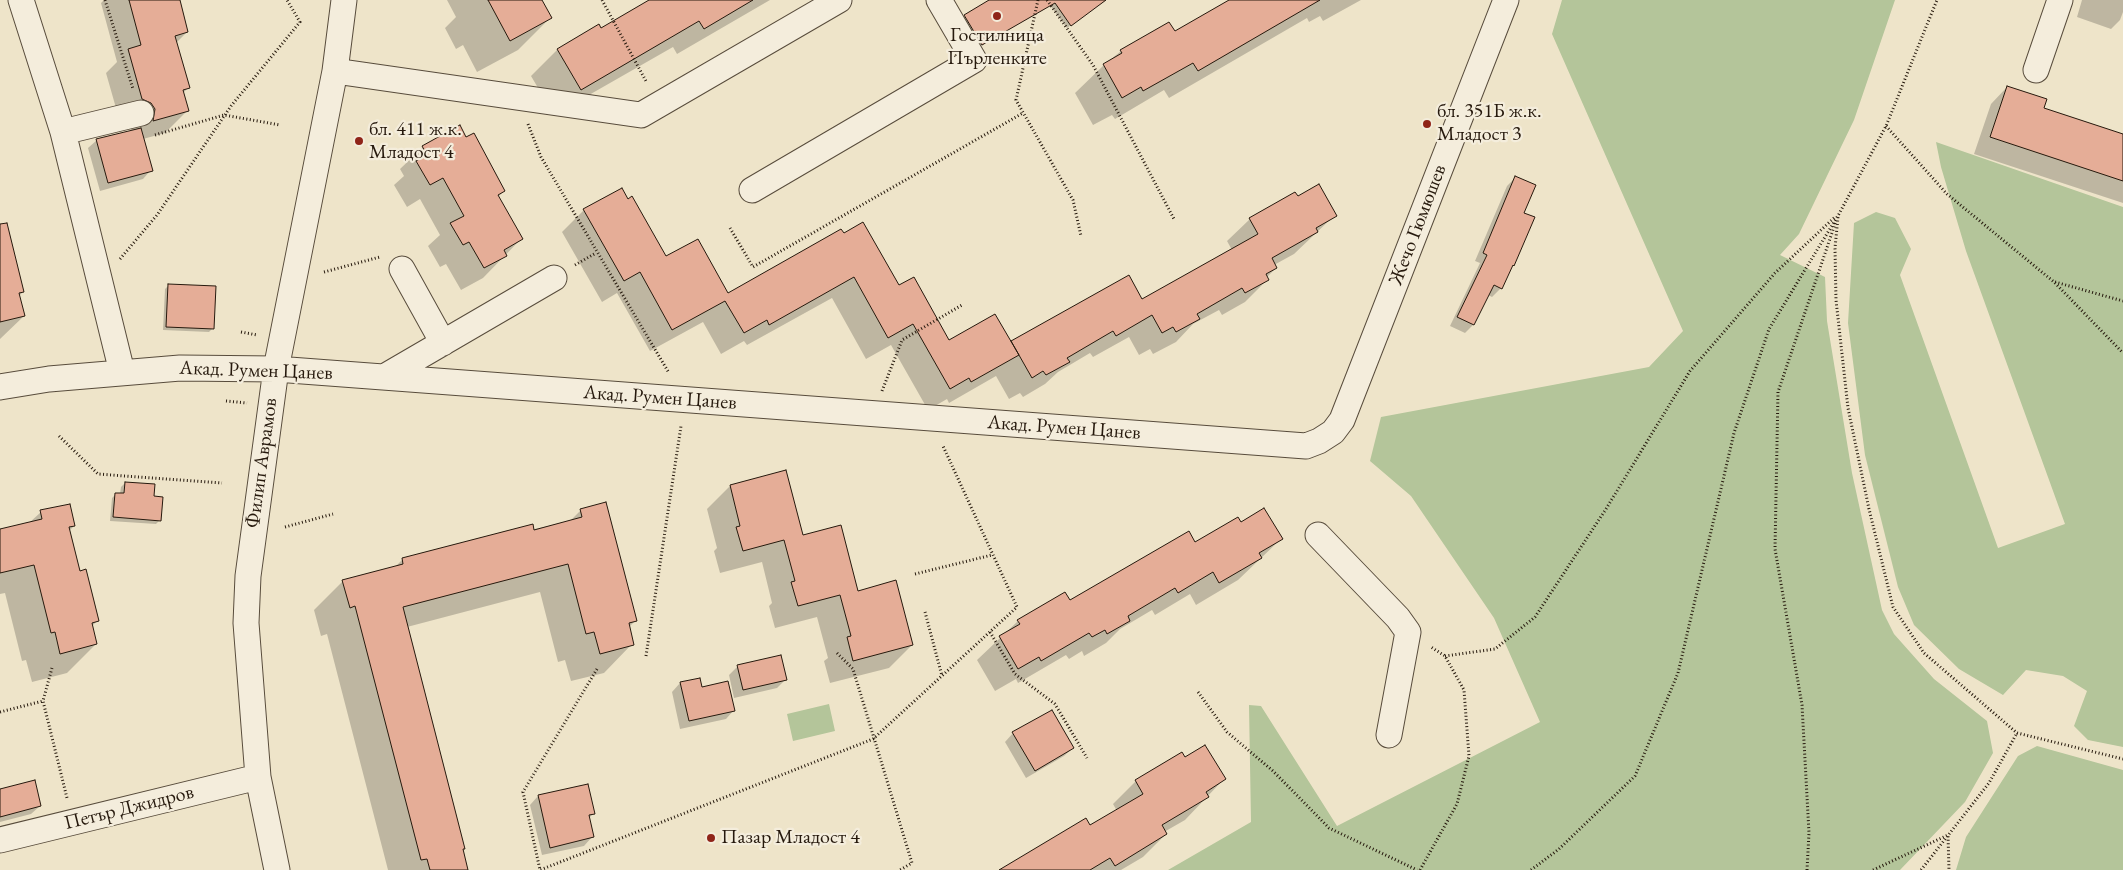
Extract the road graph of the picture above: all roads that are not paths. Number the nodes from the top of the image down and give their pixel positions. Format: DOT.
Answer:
graph roads {
  1 [pos="22,0"];
  2 [pos="344,0"];
  3 [pos="839,0"];
  4 [pos="939,0"];
  5 [pos="1506,0"];
  6 [pos="2060,0"];
  7 [pos="2036,70"];
  8 [pos="335,71"];
  9 [pos="140,113"];
  10 [pos="63,132"];
  11 [pos="752,190"];
  12 [pos="402,269"];
  13 [pos="554,278"];
  14 [pos="443,343"];
  15 [pos="276,369"];
  16 [pos="122,372"];
  17 [pos="384,377"];
  18 [pos="0,387"];
  19 [pos="1319,441"];
  20 [pos="1318,535"];
  21 [pos="1389,734"];
  22 [pos="258,777"];
  23 [pos="0,840"];
  24 [pos="277,870"];
  1 -- 10 [label="street"];
  2 -- 8 [label="street, Филип Аврамов"];
  3 -- 8 [label="street"];
  4 -- 11 [label="street"];
  5 -- 19 [label="street, Жечо Гюмюшев"];
  6 -- 7 [label="street"];
  8 -- 15 [label="street, Филип Аврамов"];
  9 -- 10 [label="street"];
  10 -- 16 [label="street"];
  12 -- 14 [label="street"];
  13 -- 14 [label="street"];
  14 -- 17 [label="street"];
  15 -- 16 [label="street, Акад. Румен Цанев"];
  15 -- 17 [label="street, Акад. Румен Цанев"];
  15 -- 22 [label="street, Филип Аврамов"];
  16 -- 18 [label="street, Акад. Румен Цанев"];
  17 -- 19 [label="street, Акад. Румен Цанев"];
  20 -- 21 [label="street"];
  22 -- 23 [label="street, Петър Джидров"];
  22 -- 24 [label="street, Филип Аврамов"];
}
